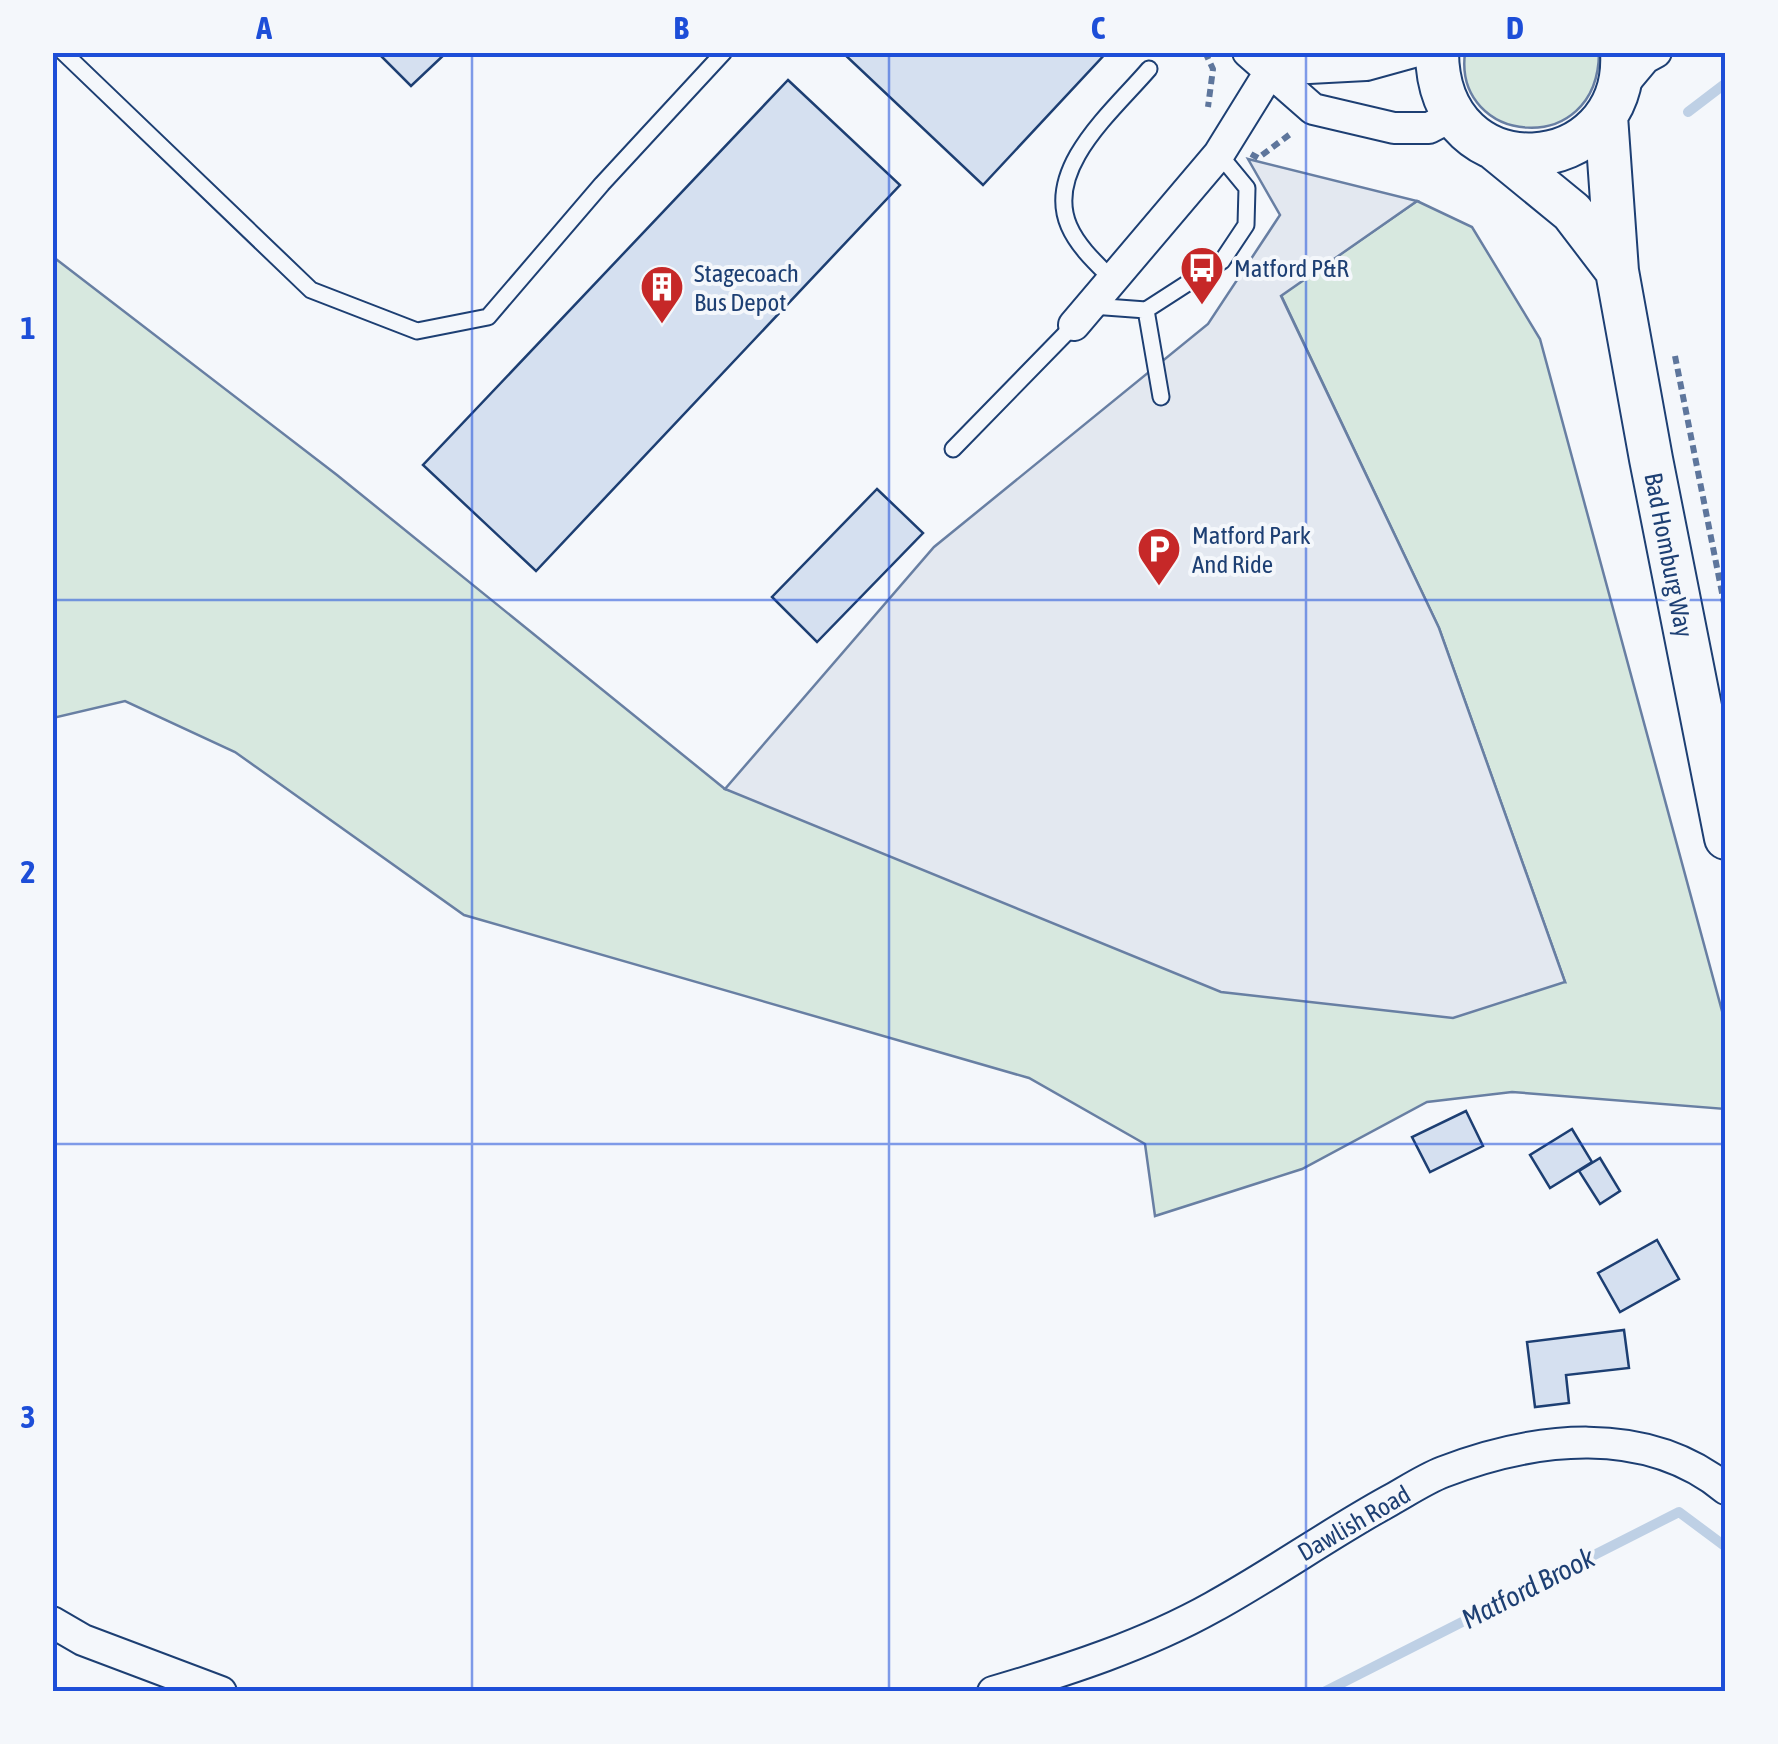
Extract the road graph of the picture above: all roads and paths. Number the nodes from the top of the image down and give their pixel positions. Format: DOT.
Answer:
graph roads {
  1 [pos="64,52"];
  2 [pos="724,52"];
  3 [pos="1413,52"];
  4 [pos="1436,52"];
  5 [pos="1656,52"];
  6 [pos="1260,62"];
  7 [pos="1149,69"];
  8 [pos="1616,86"];
  9 [pos="1452,116"];
  10 [pos="1495,149"];
  11 [pos="1219,154"];
  12 [pos="1617,270"];
  13 [pos="1113,280"];
  14 [pos="1146,310"];
  15 [pos="1083,316"];
  16 [pos="1671,338"];
  17 [pos="1161,397"];
  18 [pos="954,449"];
  19 [pos="1726,613"];
  20 [pos="1726,838"];
  21 [pos="1726,1490"];
  22 [pos="52,1622"];
  23 [pos="222,1692"];
  24 [pos="993,1692"];
  1 -- 2 [label="lane"];
  3 -- 6 [label="street"];
  4 -- 9 [label="main road"];
  5 -- 8 [label="street"];
  6 -- 9 [label="street"];
  6 -- 11 [label="street"];
  7 -- 13 [label="lane"];
  8 -- 10 [label="main road"];
  8 -- 12 [label="main road, Bad Homburg Way"];
  9 -- 10 [label="main road, Bad Homburg Way"];
  10 -- 12 [label="main road, Bad Homburg Way"];
  11 -- 13 [label="street"];
  11 -- 14 [label="lane"];
  12 -- 20 [label="main road, Bad Homburg Way"];
  13 -- 15 [label="street"];
  14 -- 15 [label="lane"];
  14 -- 17 [label="lane"];
  15 -- 18 [label="lane"];
  16 -- 19 [label="path"];
  21 -- 24 [label="street, Dawlish Road"];
  22 -- 23 [label="street"];
}
